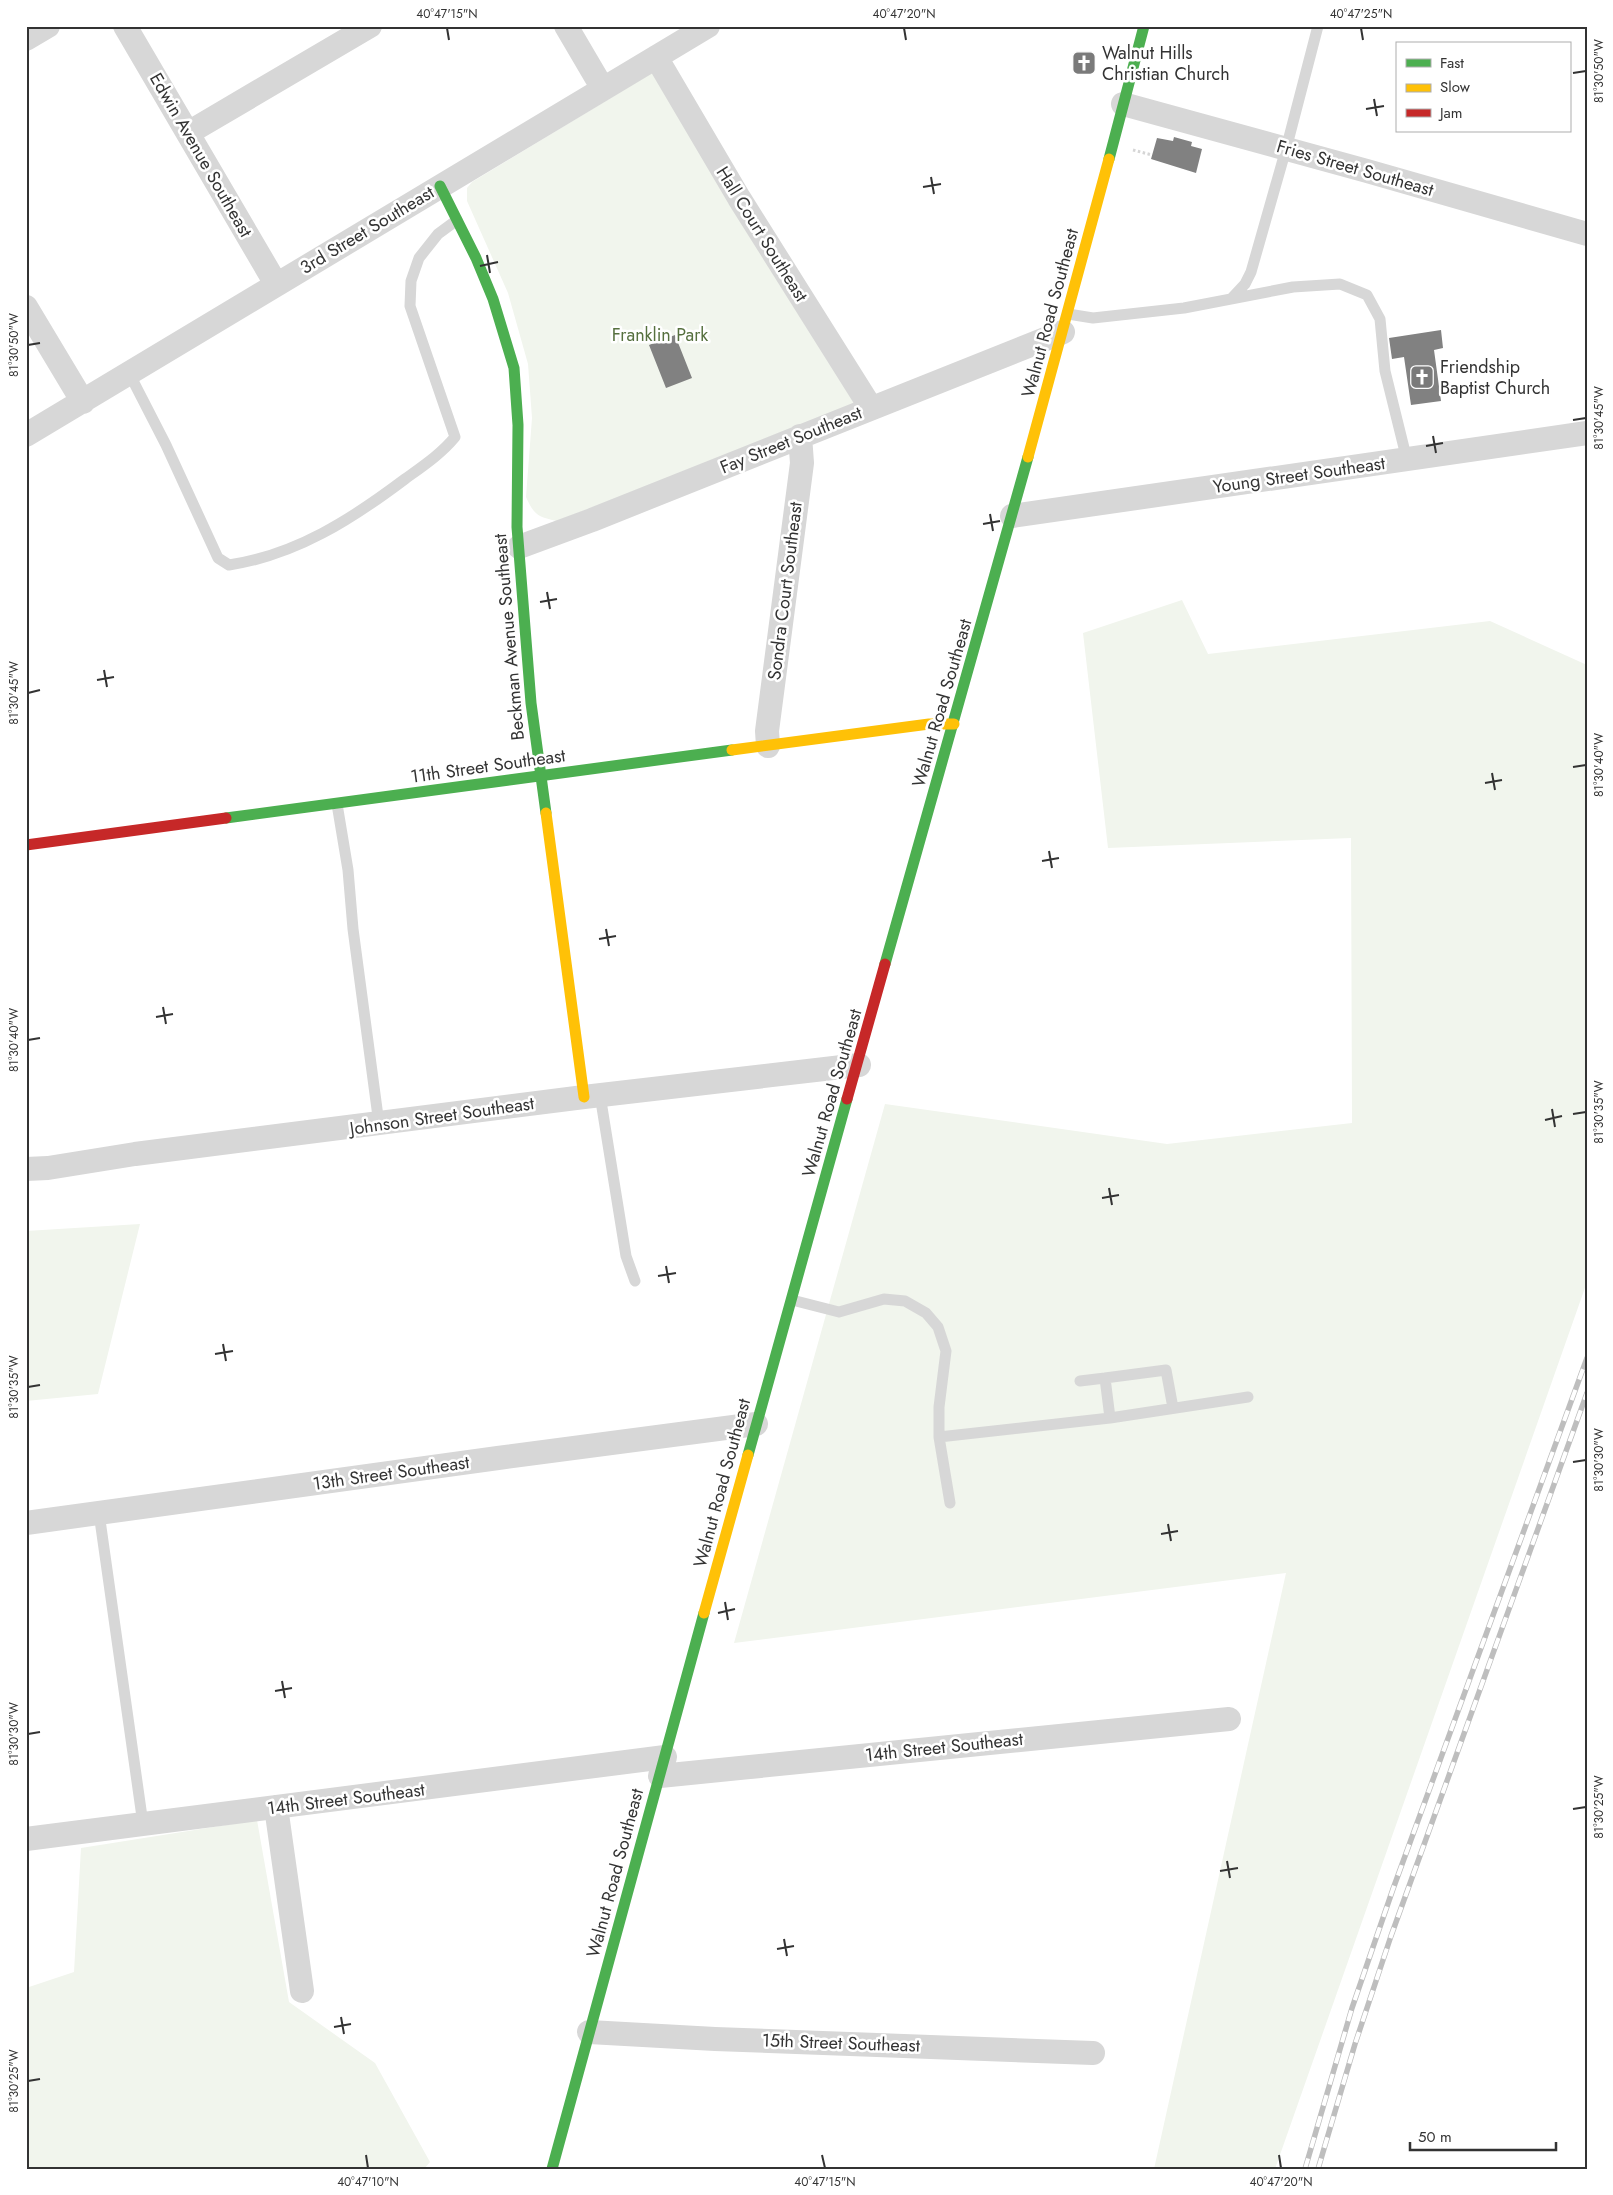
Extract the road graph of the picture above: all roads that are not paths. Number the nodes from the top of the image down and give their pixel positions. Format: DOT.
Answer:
graph roads {
  1 [pos="48,26"];
  2 [pos="125,26"];
  3 [pos="370,26"];
  4 [pos="566,26"];
  5 [pos="708,26"];
  6 [pos="1144,26"];
  7 [pos="1318,26"];
  8 [pos="26,39"];
  9 [pos="656,57"];
  10 [pos="603,88"];
  11 [pos="1123,104"];
  12 [pos="188,133"];
  13 [pos="1286,149"];
  14 [pos="440,186"];
  15 [pos="457,220"];
  16 [pos="1587,234"];
  17 [pos="276,284"];
  18 [pos="1231,299"];
  19 [pos="26,307"];
  20 [pos="1066,323"];
  21 [pos="129,373"];
  22 [pos="83,402"];
  23 [pos="871,408"];
  24 [pos="1587,433"];
  25 [pos="26,435"];
  26 [pos="800,436"];
  27 [pos="1407,460"];
  28 [pos="1012,516"];
  29 [pos="519,547"];
  30 [pos="954,724"];
  31 [pos="768,746"];
  32 [pos="540,777"];
  33 [pos="337,804"];
  34 [pos="26,845"];
  35 [pos="859,1064"];
  36 [pos="592,1096"];
  37 [pos="379,1124"];
  38 [pos="26,1169"];
  39 [pos="635,1280"];
  40 [pos="792,1300"];
  41 [pos="1105,1378"];
  42 [pos="1080,1381"];
  43 [pos="1248,1397"];
  44 [pos="1172,1408"];
  45 [pos="1110,1418"];
  46 [pos="756,1424"];
  47 [pos="940,1437"];
  48 [pos="950,1503"];
  49 [pos="100,1513"];
  50 [pos="26,1523"];
  51 [pos="1229,1719"];
  52 [pos="662,1766"];
  53 [pos="276,1807"];
  54 [pos="143,1824"];
  55 [pos="26,1839"];
  56 [pos="302,1991"];
  57 [pos="589,2032"];
  58 [pos="1093,2053"];
  59 [pos="552,2169"];
  1 -- 8 [label="street"];
  2 -- 12 [label="street, Edwin Avenue Southeast"];
  3 -- 12 [label="street"];
  4 -- 10 [label="street"];
  5 -- 9 [label="street, 3rd Street Southeast"];
  6 -- 11 [label="main road, Walnut Road Southeast"];
  7 -- 13 [label="lane"];
  9 -- 10 [label="street, 3rd Street Southeast"];
  9 -- 23 [label="street, Hall Court Southeast"];
  10 -- 14 [label="street, 3rd Street Southeast"];
  11 -- 13 [label="street, Fries Street Southeast"];
  11 -- 20 [label="main road, Walnut Road Southeast"];
  12 -- 17 [label="street, Edwin Avenue Southeast"];
  13 -- 16 [label="street, Fries Street Southeast"];
  13 -- 18 [label="lane"];
  14 -- 15 [label="main road, Beckman Avenue Southeast"];
  14 -- 17 [label="street, 3rd Street Southeast"];
  15 -- 21 [label="lane"];
  15 -- 29 [label="main road, Beckman Avenue Southeast"];
  17 -- 21 [label="street, 3rd Street Southeast"];
  18 -- 20 [label="lane"];
  18 -- 27 [label="lane"];
  19 -- 22 [label="street"];
  20 -- 23 [label="street, Fay Street Southeast"];
  20 -- 28 [label="main road, Walnut Road Southeast"];
  21 -- 22 [label="street, 3rd Street Southeast"];
  22 -- 25 [label="street, 3rd Street Southeast"];
  23 -- 26 [label="street, Fay Street Southeast"];
  24 -- 27 [label="street, Young Street Southeast"];
  26 -- 29 [label="street, Fay Street Southeast"];
  26 -- 31 [label="street, Sondra Court Southeast"];
  27 -- 28 [label="street, Young Street Southeast"];
  28 -- 30 [label="main road, Walnut Road Southeast"];
  29 -- 32 [label="main road, Beckman Avenue Southeast"];
  30 -- 31 [label="main road, 11th Street Southeast"];
  30 -- 35 [label="main road, Walnut Road Southeast"];
  31 -- 32 [label="main road, 11th Street Southeast"];
  32 -- 33 [label="main road, 11th Street Southeast"];
  32 -- 36 [label="main road, Beckman Avenue Southeast"];
  33 -- 34 [label="main road, 11th Street Southeast"];
  33 -- 37 [label="lane"];
  35 -- 36 [label="street, Johnson Street Southeast"];
  35 -- 40 [label="main road, Walnut Road Southeast"];
  36 -- 37 [label="street, Johnson Street Southeast"];
  36 -- 39 [label="lane"];
  37 -- 38 [label="street, Johnson Street Southeast"];
  40 -- 46 [label="main road, Walnut Road Southeast"];
  40 -- 47 [label="lane"];
  41 -- 42 [label="lane"];
  41 -- 44 [label="lane"];
  41 -- 45 [label="lane"];
  43 -- 44 [label="lane"];
  44 -- 45 [label="lane"];
  45 -- 47 [label="lane"];
  46 -- 49 [label="street, 13th Street Southeast"];
  46 -- 52 [label="main road, Walnut Road Southeast"];
  47 -- 48 [label="lane"];
  49 -- 50 [label="street, 13th Street Southeast"];
  49 -- 54 [label="lane"];
  51 -- 52 [label="street, 14th Street Southeast"];
  52 -- 53 [label="street, 14th Street Southeast"];
  52 -- 57 [label="main road, Walnut Road Southeast"];
  53 -- 54 [label="street, 14th Street Southeast"];
  53 -- 56 [label="street"];
  54 -- 55 [label="street, 14th Street Southeast"];
  57 -- 58 [label="street, 15th Street Southeast"];
  57 -- 59 [label="main road, Walnut Road Southeast"];
}
